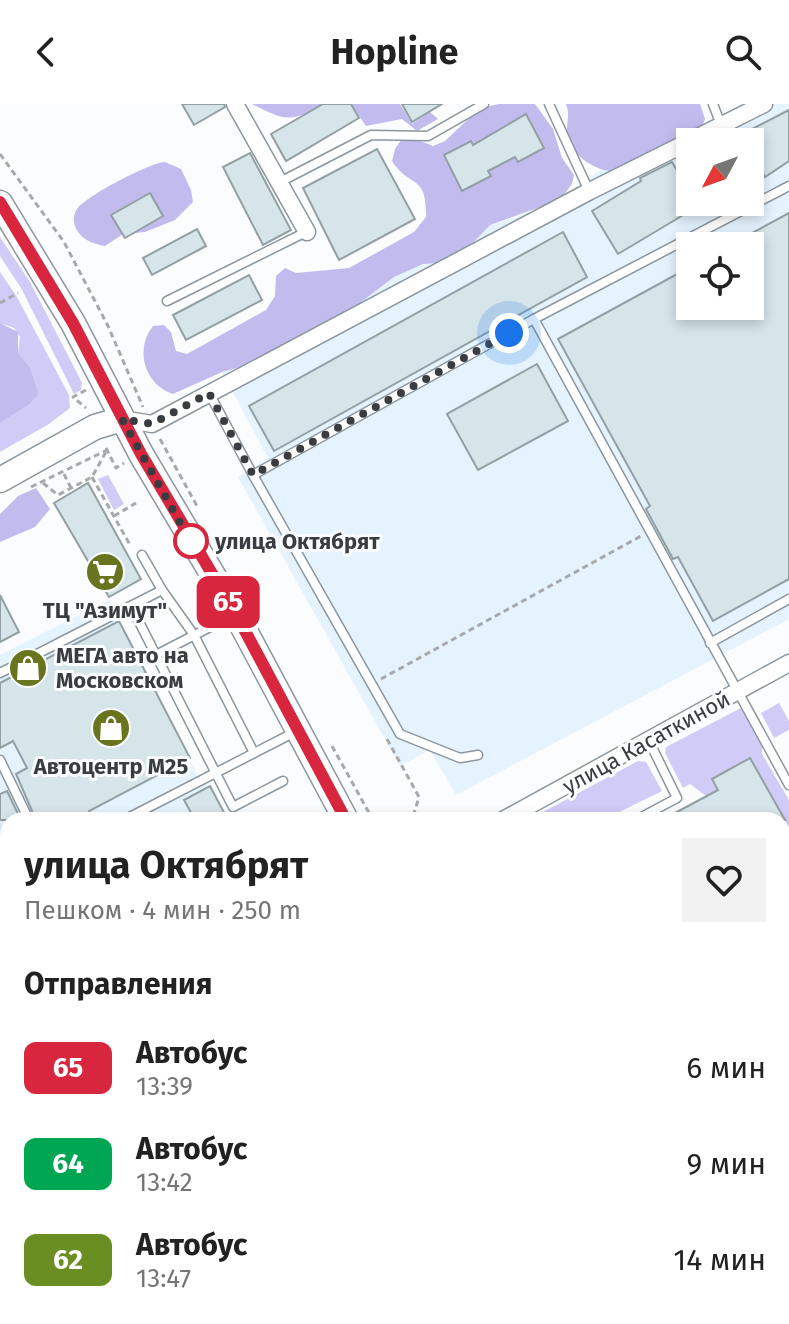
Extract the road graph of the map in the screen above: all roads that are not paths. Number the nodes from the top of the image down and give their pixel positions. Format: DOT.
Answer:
graph roads {
  1 [pos="235,104"];
  2 [pos="484,104"];
  3 [pos="549,104"];
  4 [pos="713,104"];
  5 [pos="764,104"];
  6 [pos="722,126"];
  7 [pos="279,182"];
  8 [pos="789,186"];
  9 [pos="590,191"];
  10 [pos="0,203"];
  11 [pos="307,232"];
  12 [pos="167,301"];
  13 [pos="534,319"];
  14 [pos="209,393"];
  15 [pos="133,414"];
  16 [pos="253,475"];
  17 [pos="0,480"];
  18 [pos="142,555"];
  19 [pos="162,590"];
  20 [pos="789,599"];
  21 [pos="131,606"];
  22 [pos="236,614"];
  23 [pos="194,635"];
  24 [pos="710,643"];
  25 [pos="156,655"];
  26 [pos="789,663"];
  27 [pos="0,673"];
  28 [pos="737,692"];
  29 [pos="298,731"];
  30 [pos="649,741"];
  31 [pos="254,753"];
  32 [pos="478,755"];
  33 [pos="0,760"];
  34 [pos="216,773"];
  35 [pos="283,781"];
  36 [pos="789,785"];
  37 [pos="25,812"];
  38 [pos="140,812"];
  39 [pos="342,812"];
  40 [pos="520,812"];
  41 [pos="651,812"];
  1 -- 7 [label="street"];
  2 -- 7 [label="lane"];
  3 -- 9 [label="lane"];
  4 -- 6 [label="lane"];
  5 -- 6 [label="street"];
  6 -- 9 [label="street"];
  7 -- 11 [label="street"];
  8 -- 13 [label="lane"];
  9 -- 14 [label="street"];
  10 -- 15 [label="main road"];
  11 -- 12 [label="lane"];
  13 -- 16 [label="lane"];
  13 -- 24 [label="lane"];
  14 -- 15 [label="street"];
  14 -- 16 [label="lane"];
  15 -- 17 [label="main road"];
  15 -- 22 [label="main road"];
  16 -- 32 [label="lane"];
  18 -- 19 [label="lane"];
  19 -- 21 [label="lane"];
  19 -- 23 [label="lane"];
  20 -- 24 [label="lane"];
  21 -- 25 [label="lane"];
  21 -- 27 [label="lane"];
  22 -- 23 [label="lane"];
  22 -- 29 [label="main road"];
  23 -- 25 [label="lane"];
  23 -- 31 [label="lane"];
  24 -- 28 [label="lane"];
  25 -- 34 [label="lane"];
  26 -- 28 [label="street, улица Касаткиной"];
  28 -- 30 [label="street, улица Касаткиной"];
  28 -- 36 [label="lane"];
  29 -- 31 [label="lane"];
  29 -- 39 [label="main road"];
  30 -- 40 [label="street, улица Касаткиной"];
  30 -- 41 [label="lane"];
  31 -- 34 [label="lane"];
  33 -- 37 [label="lane"];
  34 -- 35 [label="lane"];
  34 -- 38 [label="lane"];
}
